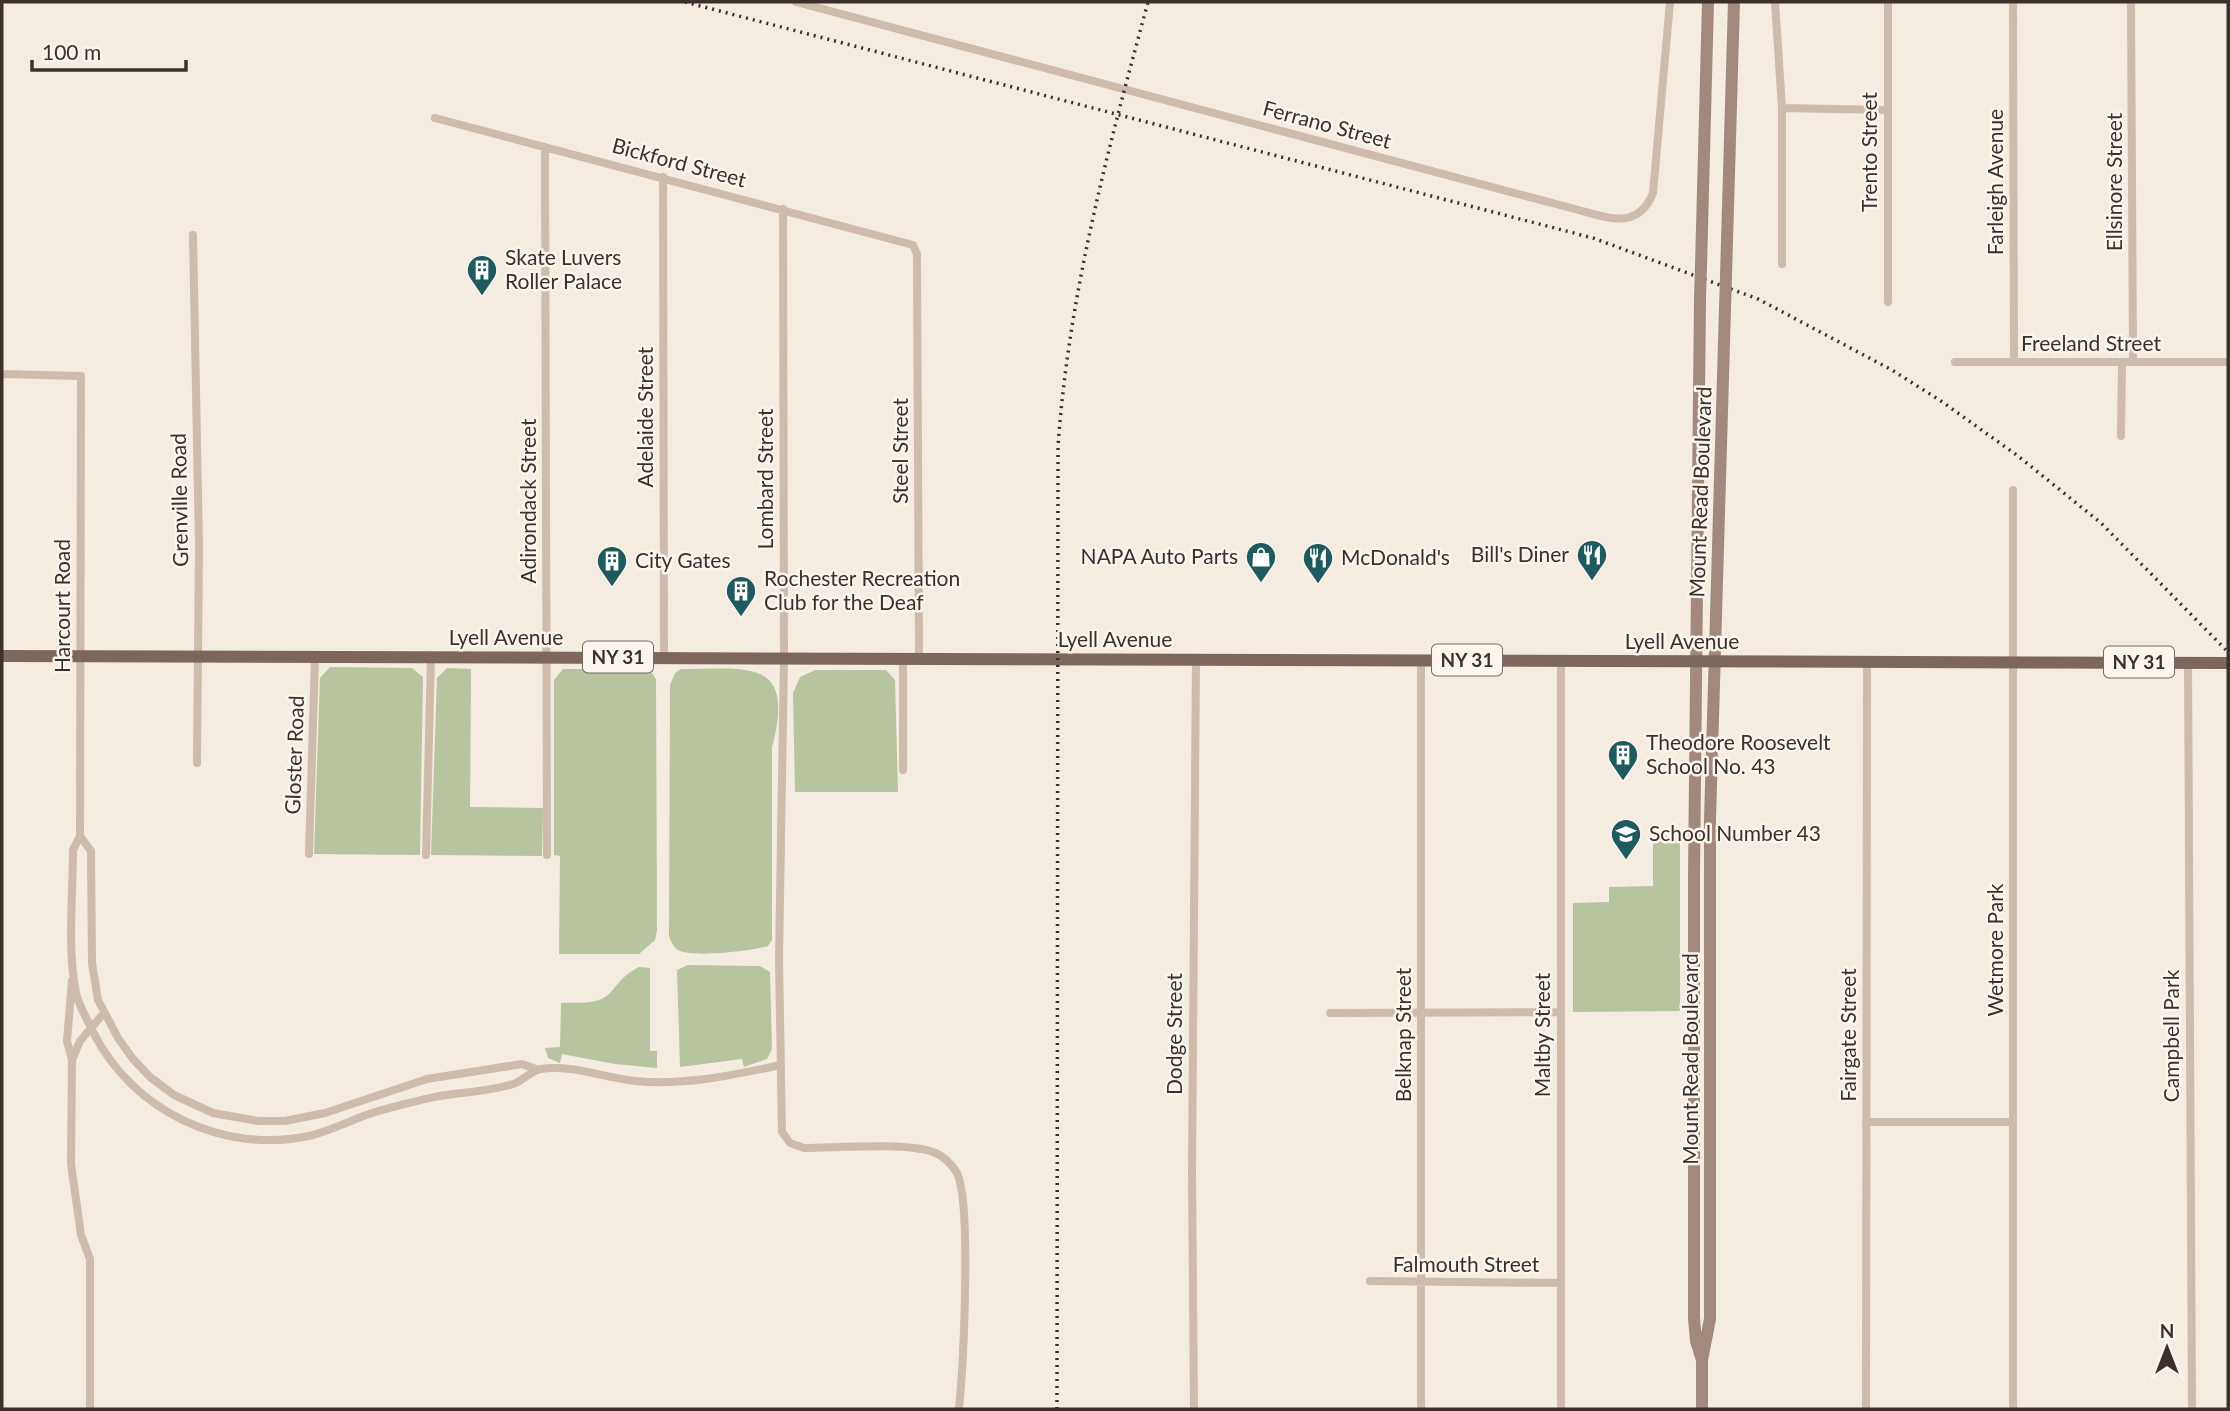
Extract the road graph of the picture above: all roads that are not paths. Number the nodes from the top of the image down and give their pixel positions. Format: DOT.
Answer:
graph roads {
  1 [pos="796,2"];
  2 [pos="1670,2"];
  3 [pos="1708,2"];
  4 [pos="1734,2"];
  5 [pos="1775,2"];
  6 [pos="1888,2"];
  7 [pos="2013,2"];
  8 [pos="2131,2"];
  9 [pos="1782,108"];
  10 [pos="1887,110"];
  11 [pos="435,118"];
  12 [pos="545,147"];
  13 [pos="663,177"];
  14 [pos="783,209"];
  15 [pos="193,235"];
  16 [pos="913,245"];
  17 [pos="1782,264"];
  18 [pos="1888,302"];
  19 [pos="1955,362"];
  20 [pos="2014,362"];
  21 [pos="2122,362"];
  22 [pos="2133,362"];
  23 [pos="2228,362"];
  24 [pos="2,374"];
  25 [pos="2121,436"];
  26 [pos="2013,491"];
  27 [pos="2,656"];
  28 [pos="80,656"];
  29 [pos="198,656"];
  30 [pos="315,657"];
  31 [pos="431,657"];
  32 [pos="548,657"];
  33 [pos="664,658"];
  34 [pos="784,658"];
  35 [pos="903,658"];
  36 [pos="919,658"];
  37 [pos="1196,659"];
  38 [pos="1421,660"];
  39 [pos="1561,660"];
  40 [pos="1695,661"];
  41 [pos="1716,661"];
  42 [pos="1867,662"];
  43 [pos="2013,662"];
  44 [pos="2188,662"];
  45 [pos="2228,663"];
  46 [pos="197,763"];
  47 [pos="903,770"];
  48 [pos="80,836"];
  49 [pos="309,854"];
  50 [pos="426,855"];
  51 [pos="547,855"];
  52 [pos="73,975"];
  53 [pos="1561,1012"];
  54 [pos="104,1013"];
  55 [pos="1330,1013"];
  56 [pos="1421,1013"];
  57 [pos="91,1028"];
  58 [pos="72,1060"];
  59 [pos="781,1065"];
  60 [pos="536,1069"];
  61 [pos="1866,1122"];
  62 [pos="2013,1122"];
  63 [pos="1370,1282"];
  64 [pos="1421,1282"];
  65 [pos="1561,1283"];
  66 [pos="1702,1360"];
  67 [pos="90,1409"];
  68 [pos="959,1409"];
  69 [pos="1194,1409"];
  70 [pos="1421,1409"];
  71 [pos="1561,1409"];
  72 [pos="1702,1409"];
  73 [pos="1866,1409"];
  74 [pos="2013,1409"];
  75 [pos="2192,1409"];
  1 -- 2 [label="street, Ferrano Street"];
  3 -- 40 [label="main road, Mount Read Boulevard, bridge"];
  4 -- 41 [label="main road, Mount Read Boulevard, bridge"];
  5 -- 9 [label="street"];
  6 -- 10 [label="street, Trento Street"];
  7 -- 20 [label="street, Farleigh Avenue"];
  8 -- 22 [label="street, Ellsinore Street"];
  9 -- 10 [label="street"];
  9 -- 17 [label="street"];
  10 -- 18 [label="street, Trento Street"];
  11 -- 12 [label="street, Bickford Street"];
  12 -- 13 [label="street, Bickford Street"];
  12 -- 32 [label="street, Adirondack Street"];
  13 -- 14 [label="street, Bickford Street"];
  13 -- 33 [label="street, Adelaide Street"];
  14 -- 16 [label="street, Bickford Street"];
  14 -- 34 [label="street, Lombard Street"];
  15 -- 29 [label="street, Grenville Road"];
  16 -- 36 [label="street, Steel Street"];
  19 -- 20 [label="street, Freeland Street"];
  20 -- 21 [label="street, Freeland Street"];
  21 -- 22 [label="street, Freeland Street"];
  21 -- 25 [label="street"];
  22 -- 23 [label="street, Freeland Street"];
  24 -- 28 [label="street, Harcourt Road"];
  26 -- 43 [label="street, Wetmore Park"];
  27 -- 28 [label="main road, Lyell Avenue / NY 31"];
  28 -- 29 [label="main road, Lyell Avenue / NY 31"];
  28 -- 48 [label="street, Harcourt Road"];
  29 -- 30 [label="main road, Lyell Avenue / NY 31"];
  29 -- 46 [label="street, Grenville Road"];
  30 -- 31 [label="main road, Lyell Avenue / NY 31"];
  30 -- 49 [label="street, Gloster Road"];
  31 -- 32 [label="main road, Lyell Avenue / NY 31"];
  31 -- 50 [label="street"];
  32 -- 33 [label="main road, Lyell Avenue / NY 31"];
  32 -- 51 [label="street, Adirondack Street"];
  33 -- 34 [label="main road, Lyell Avenue / NY 31"];
  34 -- 35 [label="main road, Lyell Avenue / NY 31"];
  34 -- 59 [label="street, Lombard Street"];
  35 -- 36 [label="main road, Lyell Avenue / NY 31"];
  35 -- 47 [label="street"];
  36 -- 37 [label="main road, Lyell Avenue / NY 31"];
  37 -- 38 [label="main road, Lyell Avenue / NY 31"];
  37 -- 69 [label="street, Dodge Street"];
  38 -- 39 [label="main road, Lyell Avenue / NY 31"];
  38 -- 56 [label="street, Belknap Street"];
  39 -- 40 [label="main road, Lyell Avenue / NY 31"];
  39 -- 53 [label="street, Maltby Street"];
  40 -- 41 [label="main road, Lyell Avenue / NY 31"];
  40 -- 66 [label="main road, Mount Read Boulevard"];
  41 -- 42 [label="main road, Lyell Avenue / NY 31"];
  41 -- 66 [label="main road, Mount Read Boulevard"];
  42 -- 43 [label="main road, Lyell Avenue / NY 31"];
  42 -- 61 [label="street, Fairgate Street"];
  43 -- 44 [label="main road, Lyell Avenue / NY 31"];
  43 -- 62 [label="street, Wetmore Park"];
  44 -- 45 [label="main road, Lyell Avenue / NY 31"];
  44 -- 75 [label="street, Campbell Park"];
  48 -- 52 [label="street"];
  48 -- 54 [label="street"];
  52 -- 57 [label="street"];
  52 -- 58 [label="street"];
  53 -- 56 [label="street"];
  53 -- 65 [label="street, Maltby Street"];
  54 -- 57 [label="street"];
  54 -- 60 [label="street"];
  55 -- 56 [label="street"];
  56 -- 64 [label="street, Belknap Street"];
  57 -- 58 [label="street"];
  57 -- 60 [label="street"];
  58 -- 67 [label="street"];
  59 -- 60 [label="street"];
  59 -- 68 [label="street, Lombard Street"];
  61 -- 62 [label="street"];
  61 -- 73 [label="street, Fairgate Street"];
  62 -- 74 [label="street, Wetmore Park"];
  63 -- 64 [label="street, Falmouth Street"];
  64 -- 65 [label="street, Falmouth Street"];
  64 -- 70 [label="street, Belknap Street"];
  65 -- 71 [label="street, Maltby Street"];
  66 -- 72 [label="main road, Mount Read Boulevard"];
}
